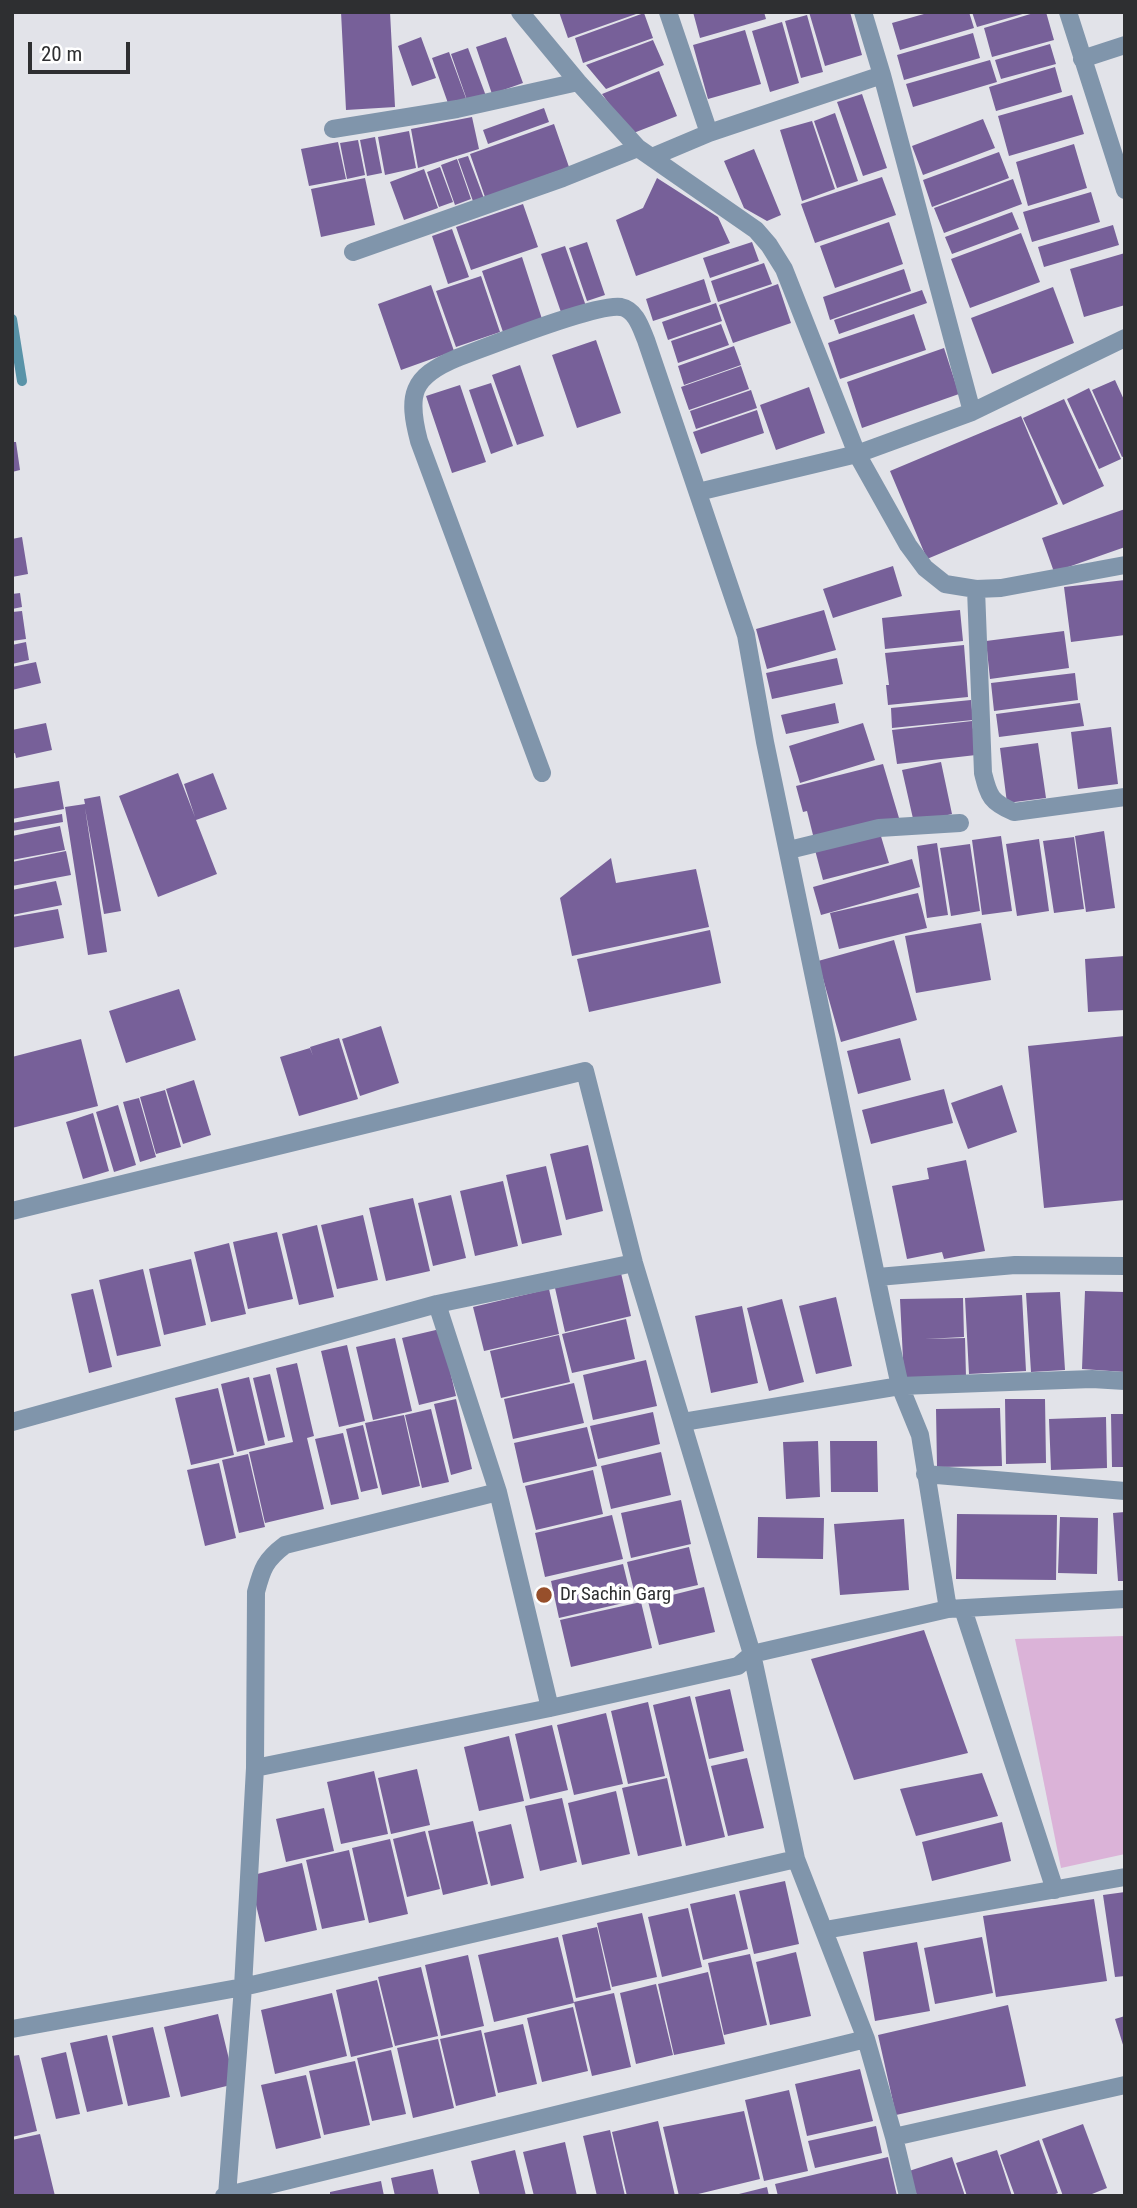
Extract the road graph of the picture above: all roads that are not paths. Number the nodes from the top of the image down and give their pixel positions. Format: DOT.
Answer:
graph roads {
  1 [pos="520,12"];
  2 [pos="668,12"];
  3 [pos="863,12"];
  4 [pos="1068,12"];
  5 [pos="1125,45"];
  6 [pos="1082,59"];
  7 [pos="882,75"];
  8 [pos="578,82"];
  9 [pos="333,129"];
  10 [pos="709,133"];
  11 [pos="645,153"];
  12 [pos="1125,190"];
  13 [pos="352,252"];
  14 [pos="1125,338"];
  15 [pos="972,412"];
  16 [pos="857,454"];
  17 [pos="698,492"];
  18 [pos="1125,565"];
  19 [pos="976,589"];
  20 [pos="542,772"];
  21 [pos="1125,797"];
  22 [pos="960,823"];
  23 [pos="789,850"];
  24 [pos="12,1211"];
  25 [pos="634,1263"];
  26 [pos="1125,1266"];
  27 [pos="878,1278"];
  28 [pos="437,1304"];
  29 [pos="1125,1381"];
  30 [pos="900,1386"];
  31 [pos="12,1422"];
  32 [pos="683,1422"];
  33 [pos="925,1474"];
  34 [pos="1125,1491"];
  35 [pos="498,1492"];
  36 [pos="1125,1599"];
  37 [pos="956,1609"];
  38 [pos="752,1654"];
  39 [pos="550,1708"];
  40 [pos="255,1768"];
  41 [pos="796,1859"];
  42 [pos="1125,1877"];
  43 [pos="1055,1890"];
  44 [pos="825,1930"];
  45 [pos="243,1987"];
  46 [pos="12,2029"];
  47 [pos="866,2039"];
  48 [pos="1125,2085"];
  49 [pos="894,2137"];
  50 [pos="300,2178"];
  51 [pos="225,2195"];
  52 [pos="304,2196"];
  53 [pos="908,2196"];
  1 -- 8 [label="street"];
  2 -- 10 [label="street"];
  3 -- 7 [label="street"];
  4 -- 6 [label="street"];
  5 -- 6 [label="street"];
  6 -- 12 [label="street"];
  7 -- 10 [label="street"];
  7 -- 15 [label="street"];
  8 -- 9 [label="street"];
  8 -- 11 [label="street"];
  10 -- 11 [label="street"];
  11 -- 13 [label="street"];
  11 -- 16 [label="street"];
  14 -- 15 [label="street"];
  15 -- 16 [label="street"];
  16 -- 17 [label="street"];
  16 -- 19 [label="street"];
  17 -- 20 [label="street"];
  17 -- 23 [label="street"];
  18 -- 19 [label="street"];
  19 -- 21 [label="street"];
  22 -- 23 [label="street"];
  23 -- 27 [label="street"];
  24 -- 25 [label="street"];
  25 -- 28 [label="street"];
  25 -- 32 [label="street"];
  26 -- 27 [label="street"];
  27 -- 30 [label="street"];
  28 -- 31 [label="street"];
  28 -- 35 [label="street"];
  29 -- 30 [label="street"];
  30 -- 32 [label="street"];
  30 -- 33 [label="street"];
  32 -- 38 [label="street"];
  33 -- 34 [label="street"];
  33 -- 37 [label="street"];
  35 -- 39 [label="street"];
  35 -- 40 [label="street"];
  36 -- 37 [label="street"];
  37 -- 38 [label="street"];
  37 -- 43 [label="street"];
  38 -- 39 [label="street"];
  38 -- 41 [label="street"];
  39 -- 40 [label="street"];
  40 -- 45 [label="street"];
  41 -- 44 [label="street"];
  41 -- 45 [label="street"];
  42 -- 43 [label="street"];
  43 -- 44 [label="street"];
  44 -- 47 [label="street"];
  45 -- 46 [label="street"];
  45 -- 51 [label="street"];
  47 -- 49 [label="street"];
  47 -- 50 [label="street"];
  48 -- 49 [label="street"];
  49 -- 53 [label="street"];
  50 -- 51 [label="street"];
  50 -- 52 [label="street"];
}
